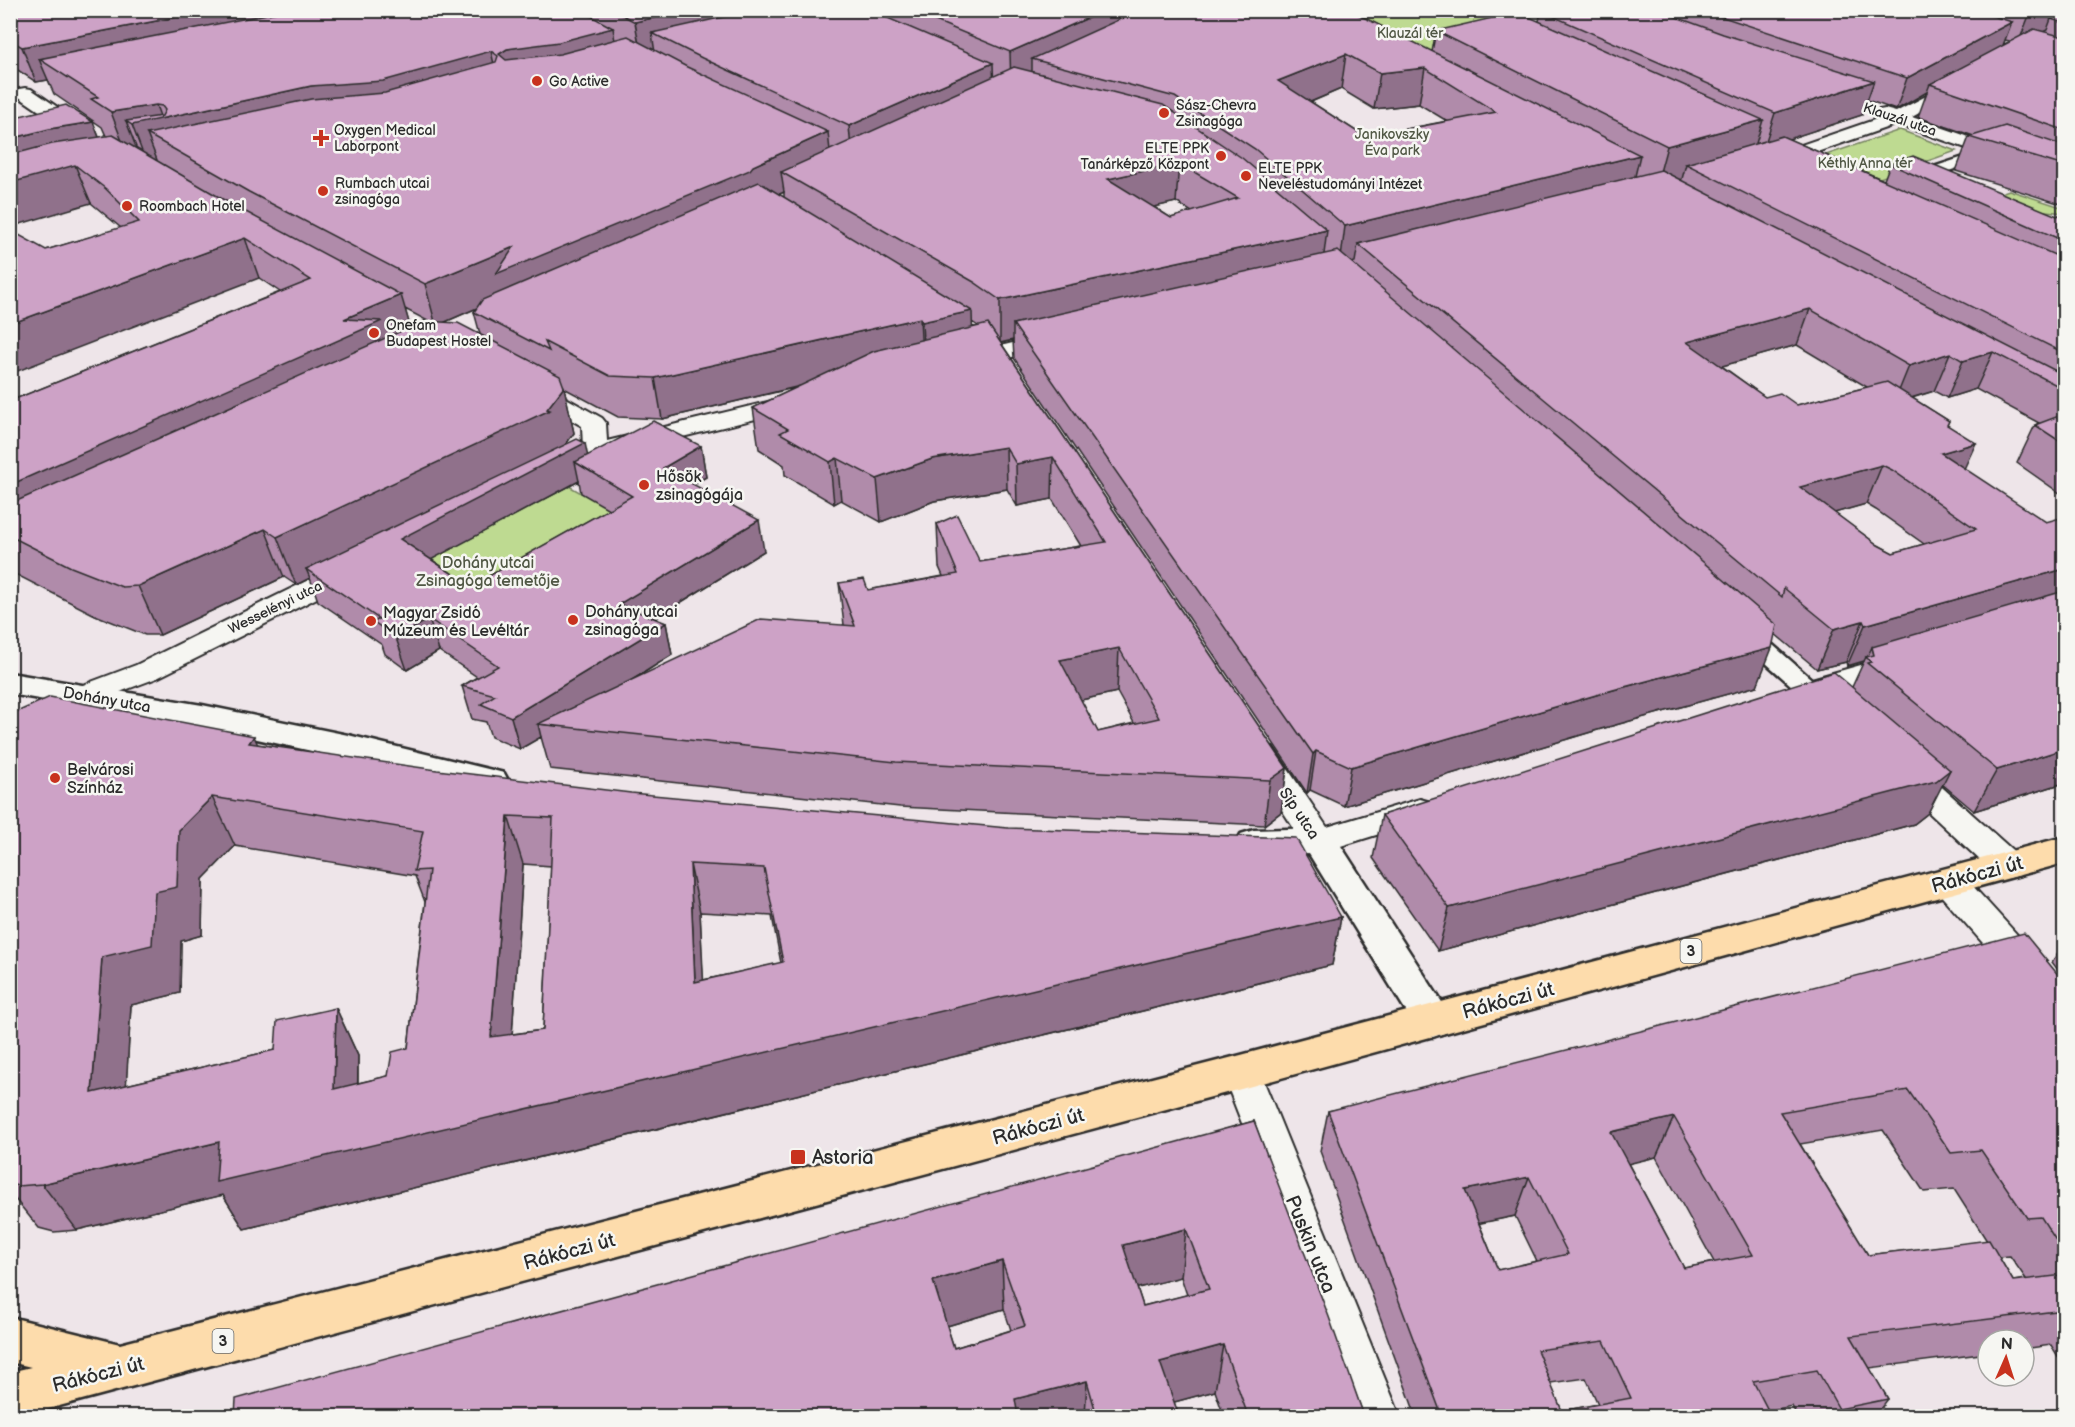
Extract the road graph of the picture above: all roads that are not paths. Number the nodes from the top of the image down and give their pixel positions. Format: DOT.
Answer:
graph roads {
  1 [pos="1968,79"];
  2 [pos="47,88"];
  3 [pos="18,94"];
  4 [pos="1867,108"];
  5 [pos="1898,118"];
  6 [pos="99,143"];
  7 [pos="1991,152"];
  8 [pos="1752,160"];
  9 [pos="1773,161"];
  10 [pos="1792,170"];
  11 [pos="2064,176"];
  12 [pos="1903,182"];
  13 [pos="1077,335"];
  14 [pos="974,336"];
  15 [pos="1003,363"];
  16 [pos="950,365"];
  17 [pos="515,379"];
  18 [pos="812,398"];
  19 [pos="596,451"];
  20 [pos="531,483"];
  21 [pos="369,561"];
  22 [pos="1735,624"];
  23 [pos="1919,657"];
  24 [pos="161,666"];
  25 [pos="10,683"];
  26 [pos="1809,689"];
  27 [pos="85,695"];
  28 [pos="1775,700"];
  29 [pos="147,705"];
  30 [pos="1835,712"];
  31 [pos="1251,738"];
  32 [pos="1878,749"];
  33 [pos="526,789"];
  34 [pos="1449,801"];
  35 [pos="1319,841"];
  36 [pos="1221,844"];
  37 [pos="2064,850"];
  38 [pos="2008,866"];
  39 [pos="1950,882"];
  40 [pos="2064,1018"];
  41 [pos="1433,1020"];
  42 [pos="1241,1072"];
  43 [pos="10,1339"];
  44 [pos="122,1367"];
  45 [pos="10,1396"];
  46 [pos="1378,1416"];
  1 -- 5 [label="street"];
  2 -- 3 [label="street"];
  3 -- 6 [label="street"];
  4 -- 5 [label="street, Klauzál utca"];
  5 -- 7 [label="street, Klauzál utca"];
  5 -- 9 [label="street"];
  7 -- 11 [label="street, Klauzál utca"];
  7 -- 12 [label="street"];
  8 -- 9 [label="street"];
  9 -- 10 [label="street"];
  13 -- 15 [label="street"];
  14 -- 15 [label="street"];
  15 -- 16 [label="street"];
  17 -- 19 [label="street"];
  18 -- 19 [label="street"];
  19 -- 20 [label="street"];
  21 -- 24 [label="street, Wesselényi utca"];
  22 -- 26 [label="street"];
  23 -- 26 [label="street"];
  24 -- 27 [label="street, Wesselényi utca"];
  24 -- 29 [label="street, Wesselényi utca"];
  25 -- 27 [label="street, Dohány utca"];
  26 -- 28 [label="street"];
  26 -- 30 [label="street"];
  27 -- 29 [label="street, Dohány utca"];
  29 -- 33 [label="street, Dohány utca"];
  31 -- 35 [label="street, Síp utca"];
  32 -- 38 [label="street"];
  34 -- 35 [label="street"];
  35 -- 36 [label="street"];
  35 -- 41 [label="street, Síp utca"];
  37 -- 38 [label="main road, Rákóczi út / 3"];
  38 -- 39 [label="main road, Rákóczi út / 3"];
  39 -- 40 [label="street"];
  39 -- 41 [label="main road, Rákóczi út / 3"];
  41 -- 42 [label="main road, Rákóczi út / 3"];
  42 -- 44 [label="main road, Rákóczi út / 3"];
  42 -- 46 [label="street, Puskin utca"];
  43 -- 44 [label="main road"];
  44 -- 45 [label="main road, Rákóczi út / 3"];
}
